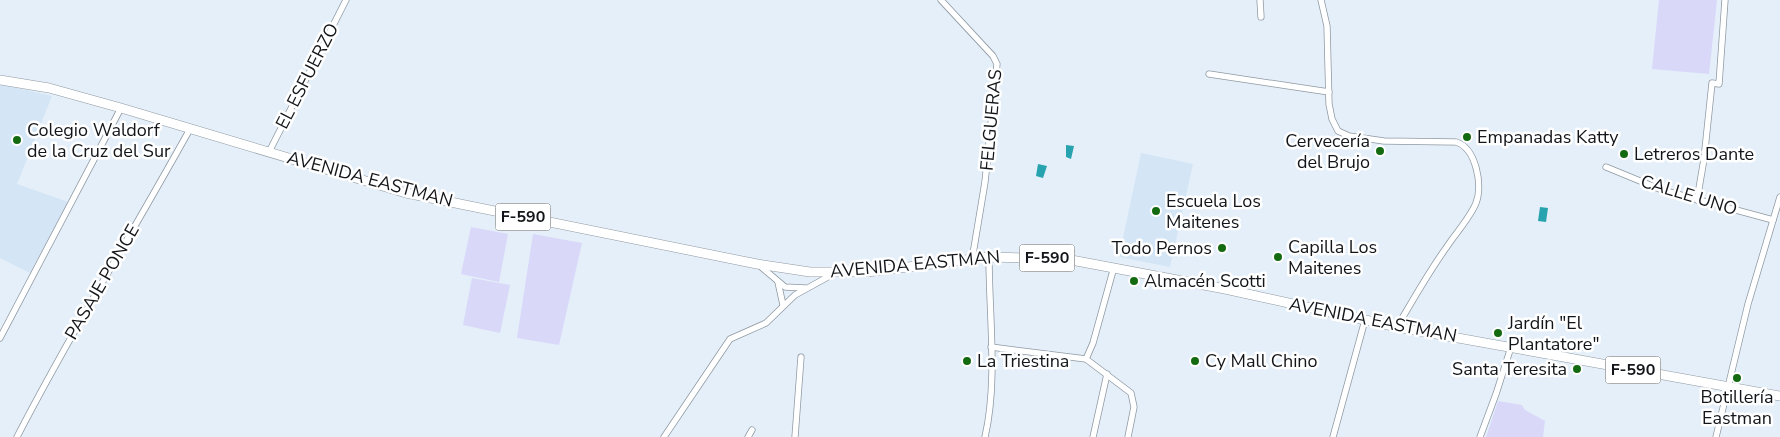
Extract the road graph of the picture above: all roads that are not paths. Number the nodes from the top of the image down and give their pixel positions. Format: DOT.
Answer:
graph roads {
  1 [pos="346,0"];
  2 [pos="941,0"];
  3 [pos="1260,0"];
  4 [pos="1321,0"];
  5 [pos="1725,0"];
  6 [pos="1261,17"];
  7 [pos="1209,74"];
  8 [pos="0,80"];
  9 [pos="1329,92"];
  10 [pos="121,108"];
  11 [pos="190,128"];
  12 [pos="269,152"];
  13 [pos="1606,167"];
  14 [pos="1780,197"];
  15 [pos="1696,200"];
  16 [pos="1773,220"];
  17 [pos="989,257"];
  18 [pos="972,260"];
  19 [pos="757,264"];
  20 [pos="1114,267"];
  21 [pos="837,272"];
  22 [pos="778,282"];
  23 [pos="808,288"];
  24 [pos="783,305"];
  25 [pos="1365,320"];
  26 [pos="1397,327"];
  27 [pos="0,338"];
  28 [pos="991,347"];
  29 [pos="1511,347"];
  30 [pos="801,357"];
  31 [pos="1086,359"];
  32 [pos="1107,374"];
  33 [pos="1729,388"];
  34 [pos="1780,396"];
  35 [pos="752,430"];
  36 [pos="17,437"];
  37 [pos="664,437"];
  38 [pos="748,437"];
  39 [pos="794,437"];
  40 [pos="985,437"];
  41 [pos="1093,437"];
  42 [pos="1128,437"];
  43 [pos="1333,437"];
  44 [pos="1480,437"];
  45 [pos="1716,437"];
  1 -- 12 [label="street, EL ESFUERZO"];
  2 -- 18 [label="street, FELGUERAS"];
  3 -- 6 [label="street"];
  4 -- 9 [label="street"];
  5 -- 15 [label="street"];
  7 -- 9 [label="street"];
  8 -- 10 [label="main road, AVENIDA EASTMAN / F-590"];
  9 -- 26 [label="street"];
  10 -- 11 [label="main road, AVENIDA EASTMAN / F-590"];
  10 -- 27 [label="street"];
  11 -- 12 [label="main road, AVENIDA EASTMAN / F-590"];
  11 -- 36 [label="street, PASAJE PONCE"];
  12 -- 19 [label="main road, AVENIDA EASTMAN / F-590"];
  13 -- 15 [label="street, CALLE UNO"];
  14 -- 16 [label="street"];
  15 -- 16 [label="street, CALLE UNO"];
  16 -- 33 [label="street"];
  17 -- 18 [label="main road, AVENIDA EASTMAN / F-590"];
  17 -- 20 [label="main road, AVENIDA EASTMAN / F-590"];
  17 -- 28 [label="street"];
  18 -- 21 [label="main road, AVENIDA EASTMAN / F-590"];
  19 -- 21 [label="main road, AVENIDA EASTMAN / F-590"];
  19 -- 22 [label="street"];
  20 -- 25 [label="main road, AVENIDA EASTMAN / F-590"];
  20 -- 31 [label="street"];
  21 -- 23 [label="street"];
  22 -- 23 [label="street"];
  22 -- 24 [label="street"];
  23 -- 24 [label="street"];
  24 -- 37 [label="street"];
  25 -- 26 [label="main road, AVENIDA EASTMAN / F-590"];
  25 -- 43 [label="street"];
  26 -- 29 [label="main road, AVENIDA EASTMAN / F-590"];
  28 -- 31 [label="street"];
  28 -- 40 [label="street"];
  29 -- 33 [label="main road, AVENIDA EASTMAN / F-590"];
  29 -- 44 [label="street"];
  30 -- 39 [label="street"];
  31 -- 32 [label="street"];
  32 -- 41 [label="street"];
  32 -- 42 [label="street"];
  33 -- 34 [label="main road, AVENIDA EASTMAN / F-590"];
  33 -- 45 [label="street"];
  35 -- 38 [label="street"];
}
